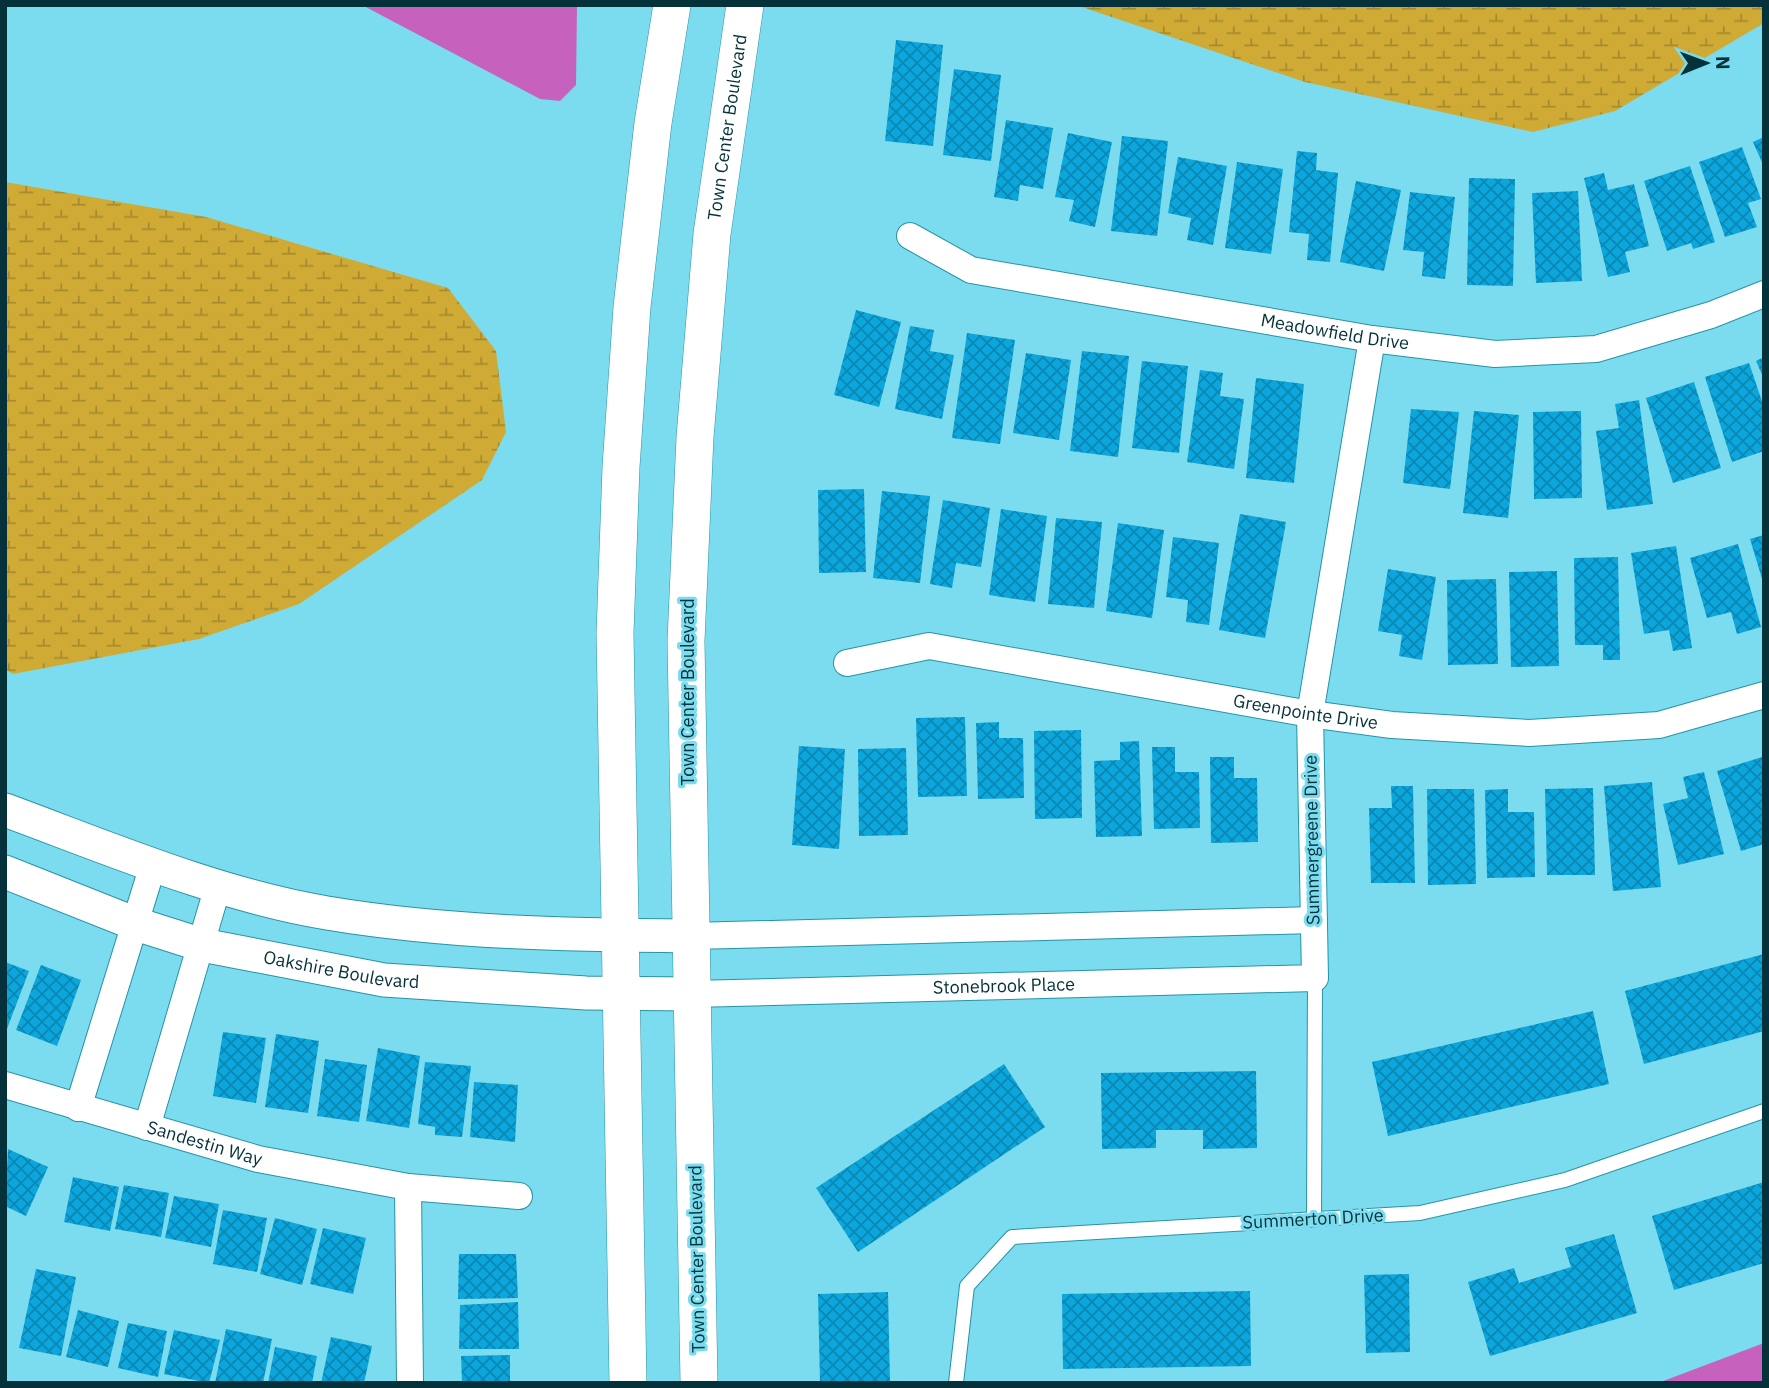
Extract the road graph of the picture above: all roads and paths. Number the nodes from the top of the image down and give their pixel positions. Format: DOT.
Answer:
graph roads {
  1 [pos="672,5"];
  2 [pos="745,5"];
  3 [pos="910,236"];
  4 [pos="1764,294"];
  5 [pos="1372,339"];
  6 [pos="846,663"];
  7 [pos="1764,695"];
  8 [pos="1310,714"];
  9 [pos="5,810"];
  10 [pos="153,865"];
  11 [pos="5,872"];
  12 [pos="218,886"];
  13 [pos="1314,919"];
  14 [pos="136,924"];
  15 [pos="619,935"];
  16 [pos="691,936"];
  17 [pos="202,945"];
  18 [pos="1315,978"];
  19 [pos="620,993"];
  20 [pos="692,994"];
  21 [pos="5,1085"];
  22 [pos="78,1108"];
  23 [pos="1764,1111"];
  24 [pos="147,1127"];
  25 [pos="408,1187"];
  26 [pos="519,1196"];
  27 [pos="1314,1220"];
  28 [pos="411,1383"];
  29 [pos="628,1383"];
  30 [pos="699,1383"];
  31 [pos="956,1383"];
  1 -- 15 [label="main road"];
  2 -- 16 [label="main road, Town Center Boulevard"];
  3 -- 5 [label="street, Meadowfield Drive"];
  4 -- 5 [label="street, Meadowfield Drive"];
  5 -- 8 [label="street, Summergreene Drive"];
  6 -- 8 [label="street, Greenpointe Drive"];
  7 -- 8 [label="street, Greenpointe Drive"];
  8 -- 13 [label="street, Summergreene Drive"];
  9 -- 10 [label="street"];
  10 -- 12 [label="street"];
  10 -- 14 [label="street"];
  11 -- 14 [label="street, Oakshire Boulevard"];
  12 -- 15 [label="street"];
  12 -- 17 [label="street"];
  13 -- 16 [label="street"];
  13 -- 18 [label="street, Summergreene Drive"];
  14 -- 17 [label="street, Oakshire Boulevard"];
  14 -- 22 [label="street"];
  15 -- 16 [label="street"];
  15 -- 19 [label="main road"];
  16 -- 20 [label="main road, Town Center Boulevard"];
  17 -- 19 [label="street, Oakshire Boulevard"];
  17 -- 24 [label="street"];
  18 -- 20 [label="street, Stonebrook Place"];
  18 -- 27 [label="lane, Summergreene Drive"];
  19 -- 20 [label="street, Oakshire Boulevard"];
  19 -- 29 [label="main road"];
  20 -- 30 [label="main road, Town Center Boulevard"];
  21 -- 22 [label="street, Sandestin Way"];
  22 -- 24 [label="street, Sandestin Way"];
  23 -- 27 [label="lane, Summerton Drive"];
  24 -- 25 [label="street, Sandestin Way"];
  25 -- 26 [label="street, Sandestin Way"];
  25 -- 28 [label="street"];
  27 -- 31 [label="lane, Summerton Drive"];
}
